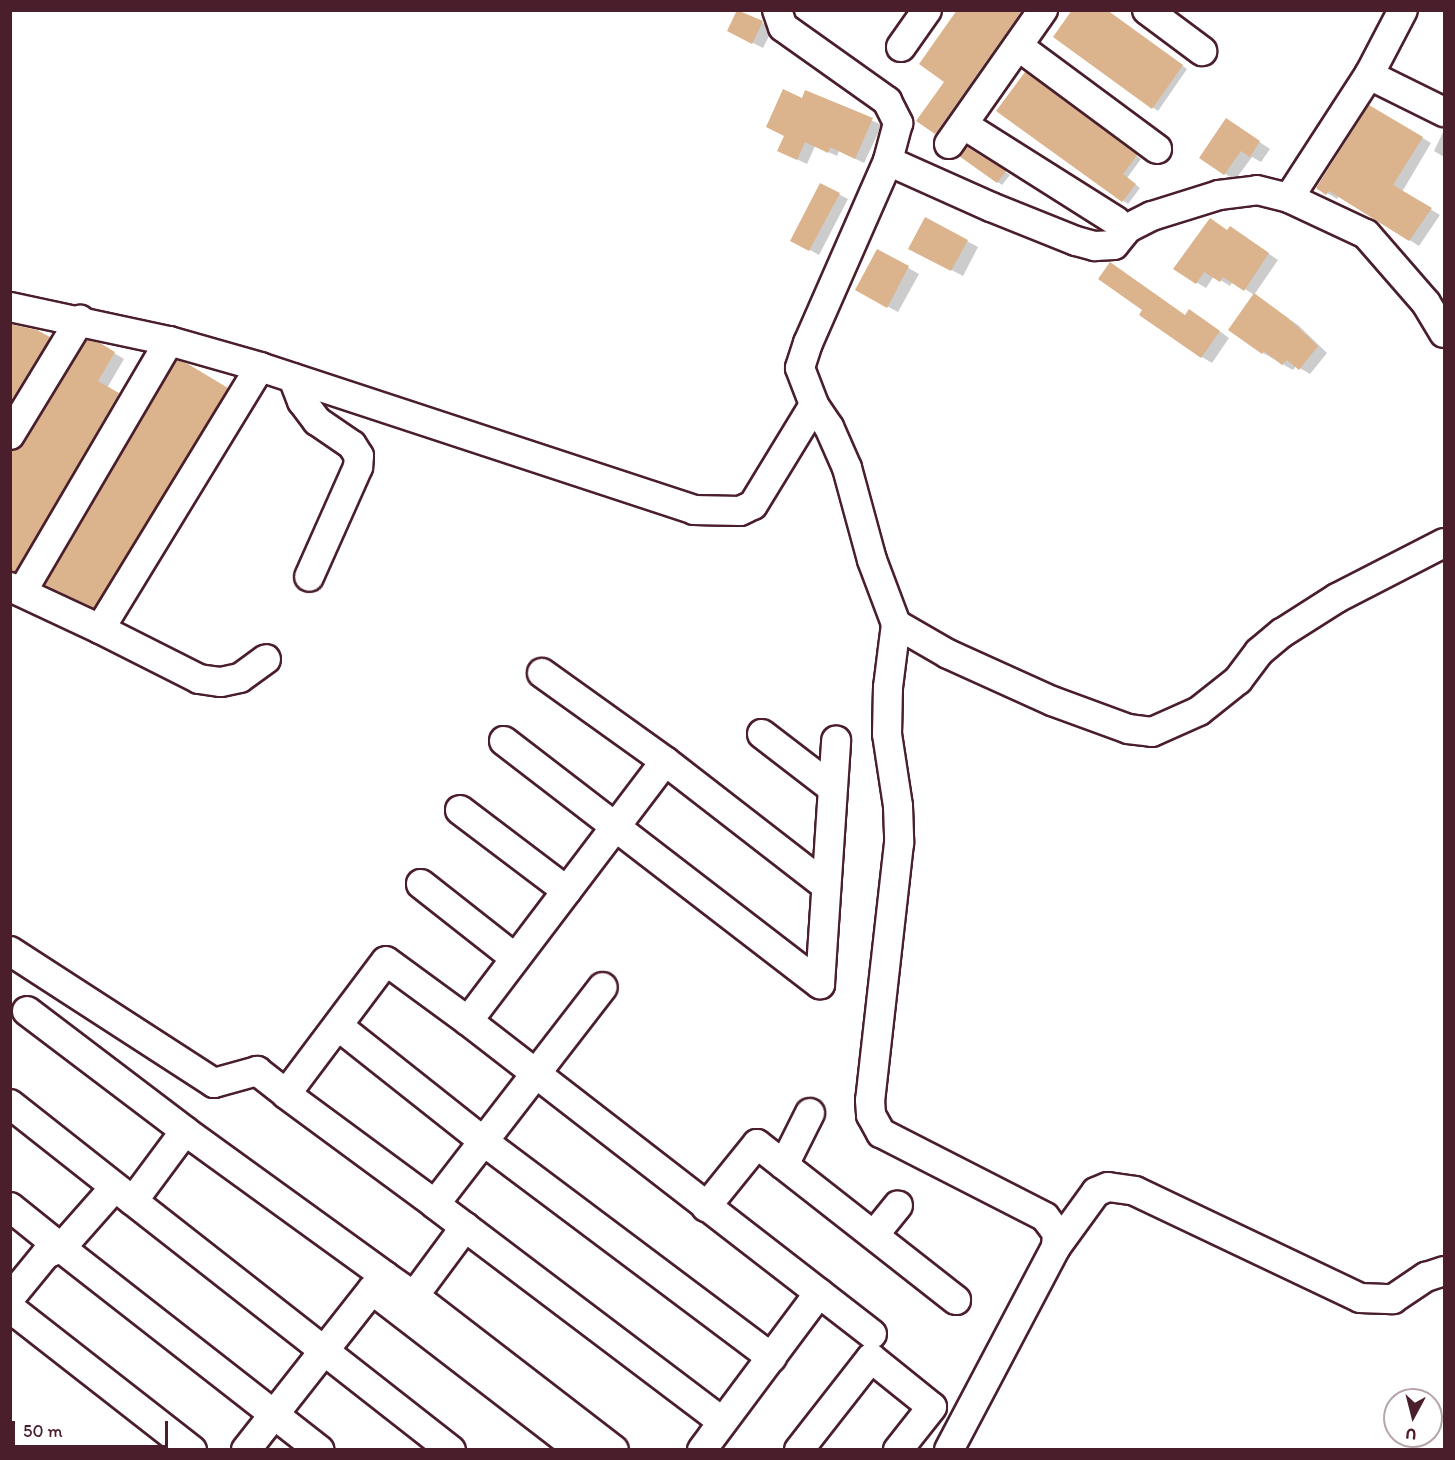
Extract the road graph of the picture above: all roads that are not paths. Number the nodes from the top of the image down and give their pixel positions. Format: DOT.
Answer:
graph roads {
  1 [pos="777,10"];
  2 [pos="927,10"];
  3 [pos="1043,10"];
  4 [pos="1147,10"];
  5 [pos="1403,10"];
  6 [pos="1018,46"];
  7 [pos="901,47"];
  8 [pos="1202,51"];
  9 [pos="1369,75"];
  10 [pos="1444,112"];
  11 [pos="1157,148"];
  12 [pos="888,161"];
  13 [pos="1289,198"];
  14 [pos="1116,221"];
  15 [pos="10,307"];
  16 [pos="80,320"];
  17 [pos="1444,333"];
  18 [pos="169,341"];
  19 [pos="260,367"];
  20 [pos="292,378"];
  21 [pos="814,405"];
  22 [pos="10,435"];
  23 [pos="1444,543"];
  24 [pos="309,577"];
  25 [pos="16,590"];
  26 [pos="896,624"];
  27 [pos="100,629"];
  28 [pos="266,659"];
  29 [pos="542,673"];
  30 [pos="762,734"];
  31 [pos="504,741"];
  32 [pos="836,741"];
  33 [pos="665,761"];
  34 [pos="832,788"];
  35 [pos="460,810"];
  36 [pos="614,828"];
  37 [pos="421,884"];
  38 [pos="826,886"];
  39 [pos="567,891"];
  40 [pos="10,951"];
  41 [pos="515,958"];
  42 [pos="603,987"];
  43 [pos="27,1011"];
  44 [pos="468,1021"];
  45 [pos="338,1026"];
  46 [pos="534,1074"];
  47 [pos="286,1094"];
  48 [pos="10,1104"];
  49 [pos="810,1113"];
  50 [pos="185,1131"];
  51 [pos="483,1141"];
  52 [pos="784,1166"];
  53 [pos="124,1194"];
  54 [pos="435,1204"];
  55 [pos="898,1205"];
  56 [pos="706,1207"];
  57 [pos="10,1208"];
  58 [pos="465,1227"];
  59 [pos="874,1235"];
  60 [pos="1056,1247"];
  61 [pos="61,1248"];
  62 [pos="1444,1271"];
  63 [pos="378,1283"];
  64 [pos="819,1293"];
  65 [pos="414,1296"];
  66 [pos="10,1298"];
  67 [pos="956,1299"];
  68 [pos="10,1308"];
  69 [pos="872,1334"];
  70 [pos="324,1349"];
  71 [pos="772,1358"];
  72 [pos="274,1414"];
  73 [pos="723,1422"];
  74 [pos="192,1449"];
  75 [pos="246,1449"];
  76 [pos="320,1449"];
  77 [pos="452,1449"];
  78 [pos="580,1449"];
  79 [pos="614,1449"];
  80 [pos="702,1449"];
  81 [pos="799,1449"];
  82 [pos="898,1449"];
  83 [pos="949,1449"];
  1 -- 12 [label="street"];
  2 -- 7 [label="street"];
  3 -- 6 [label="street"];
  4 -- 8 [label="street"];
  5 -- 9 [label="street"];
  6 -- 11 [label="street"];
  6 -- 14 [label="street"];
  9 -- 10 [label="street"];
  9 -- 13 [label="street"];
  12 -- 13 [label="street"];
  12 -- 21 [label="street"];
  13 -- 17 [label="street"];
  15 -- 16 [label="street"];
  16 -- 18 [label="street"];
  16 -- 22 [label="street"];
  18 -- 19 [label="street"];
  18 -- 25 [label="street"];
  19 -- 20 [label="street"];
  19 -- 27 [label="street"];
  20 -- 21 [label="street"];
  20 -- 24 [label="street"];
  21 -- 26 [label="street"];
  23 -- 26 [label="street"];
  25 -- 27 [label="street"];
  26 -- 60 [label="street"];
  27 -- 28 [label="street"];
  29 -- 33 [label="street"];
  30 -- 34 [label="street"];
  31 -- 36 [label="street"];
  32 -- 34 [label="street"];
  33 -- 36 [label="street"];
  33 -- 38 [label="street"];
  34 -- 38 [label="street"];
  35 -- 39 [label="street"];
  36 -- 38 [label="street"];
  36 -- 39 [label="street"];
  37 -- 41 [label="street"];
  39 -- 41 [label="street"];
  40 -- 47 [label="street"];
  41 -- 44 [label="street"];
  42 -- 46 [label="street"];
  43 -- 50 [label="street"];
  44 -- 45 [label="street"];
  44 -- 46 [label="street"];
  45 -- 47 [label="street"];
  45 -- 51 [label="street"];
  46 -- 51 [label="street"];
  46 -- 56 [label="street"];
  47 -- 54 [label="street"];
  48 -- 53 [label="street"];
  49 -- 52 [label="street"];
  50 -- 53 [label="street"];
  50 -- 63 [label="street"];
  51 -- 54 [label="street"];
  51 -- 71 [label="street"];
  52 -- 56 [label="street"];
  52 -- 59 [label="street"];
  53 -- 61 [label="street"];
  53 -- 70 [label="street"];
  54 -- 58 [label="street"];
  55 -- 59 [label="street"];
  56 -- 64 [label="street"];
  57 -- 61 [label="street"];
  58 -- 65 [label="street"];
  58 -- 73 [label="street"];
  59 -- 67 [label="street"];
  60 -- 62 [label="street"];
  60 -- 83 [label="street"];
  61 -- 66 [label="street"];
  61 -- 72 [label="street"];
  63 -- 65 [label="street"];
  63 -- 70 [label="street"];
  63 -- 78 [label="street"];
  64 -- 69 [label="street"];
  64 -- 71 [label="street"];
  65 -- 79 [label="street"];
  68 -- 74 [label="street"];
  70 -- 72 [label="street"];
  70 -- 77 [label="street"];
  71 -- 73 [label="street"];
  72 -- 75 [label="street"];
  72 -- 76 [label="street"];
  73 -- 80 [label="street"];
  81 -- 82 [label="street"];
}
